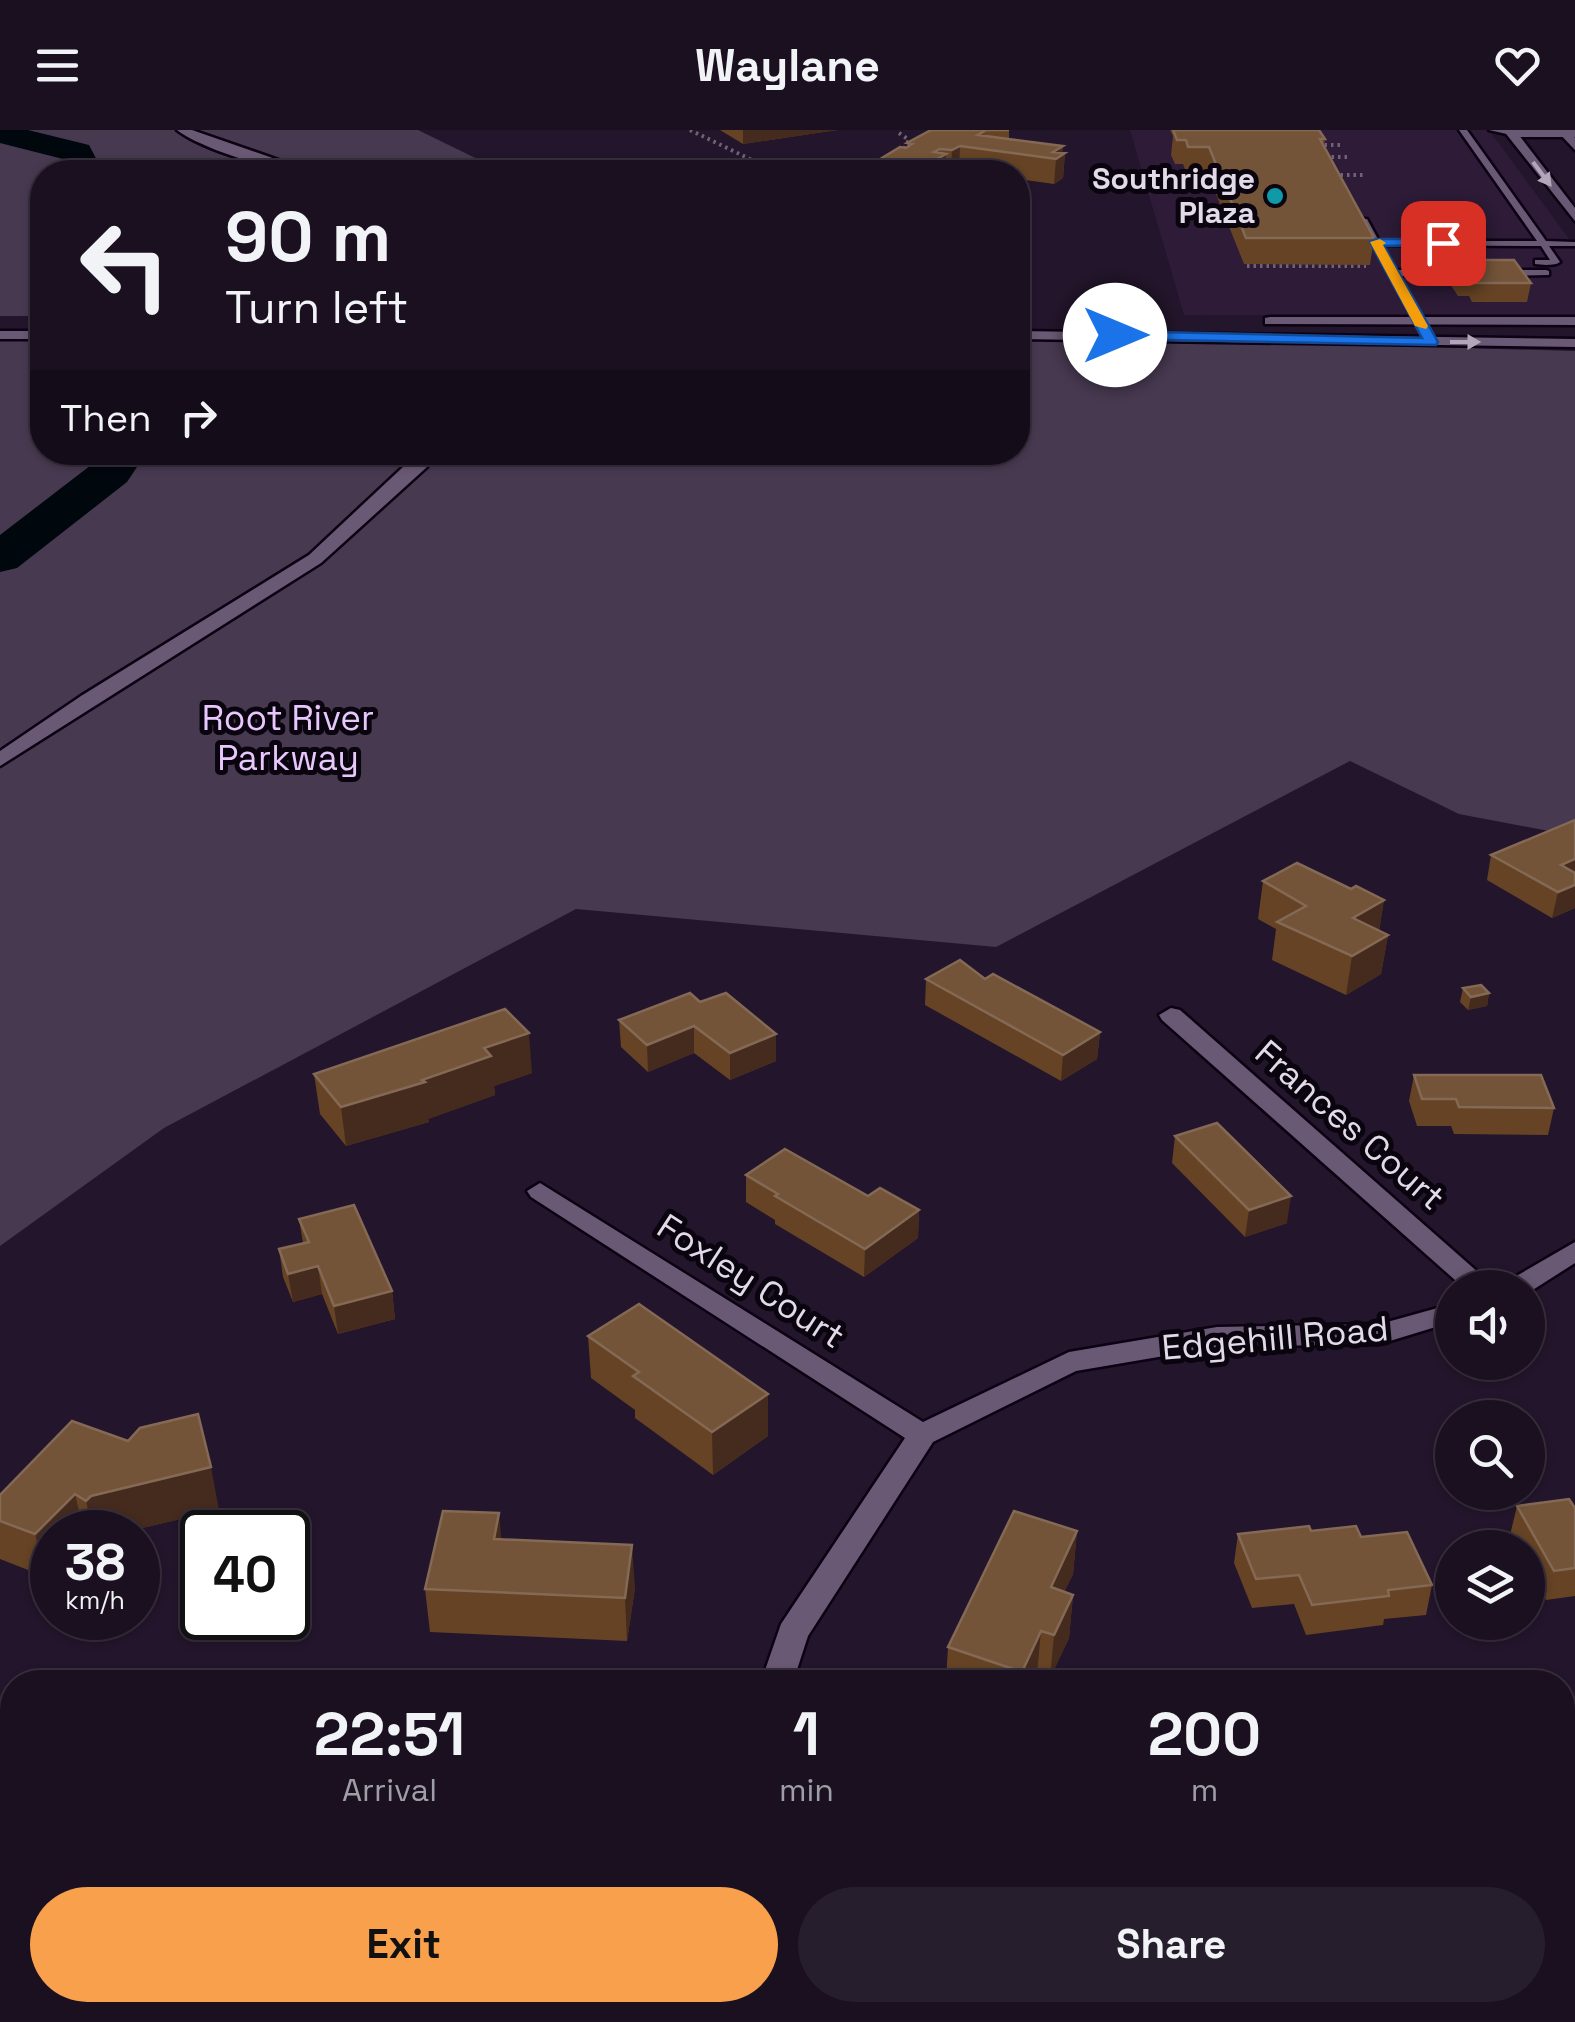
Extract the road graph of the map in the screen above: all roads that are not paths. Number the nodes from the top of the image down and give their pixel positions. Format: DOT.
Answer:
graph roads {
  1 [pos="182,130"];
  2 [pos="1463,130"];
  3 [pos="1493,130"];
  4 [pos="1510,131"];
  5 [pos="1567,132"];
  6 [pos="1575,146"];
  7 [pos="267,160"];
  8 [pos="1358,209"];
  9 [pos="1575,217"];
  10 [pos="1376,242"];
  11 [pos="1544,244"];
  12 [pos="1575,244"];
  13 [pos="1538,262"];
  14 [pos="1392,273"];
  15 [pos="1459,273"];
  16 [pos="1495,273"];
  17 [pos="1546,274"];
  18 [pos="0,320"];
  19 [pos="30,320"];
  20 [pos="1030,320"];
  21 [pos="1208,320"];
  22 [pos="1247,321"];
  23 [pos="1418,321"];
  24 [pos="1575,321"];
  25 [pos="0,335"];
  26 [pos="30,335"];
  27 [pos="1030,335"];
  28 [pos="1431,342"];
  29 [pos="1575,343"];
  30 [pos="419,465"];
  31 [pos="0,760"];
  32 [pos="1171,1014"];
  33 [pos="540,1191"];
  34 [pos="1575,1251"];
  35 [pos="1462,1270"];
  36 [pos="1545,1270"];
  37 [pos="1435,1318"];
  38 [pos="922,1435"];
  39 [pos="781,1670"];
  1 -- 7 [label="street"];
  2 -- 11 [label="lane"];
  3 -- 4 [label="lane"];
  4 -- 5 [label="street"];
  4 -- 9 [label="street, one-way"];
  5 -- 6 [label="street"];
  8 -- 10 [label="lane"];
  10 -- 11 [label="lane"];
  10 -- 14 [label="lane"];
  11 -- 12 [label="lane"];
  11 -- 13 [label="lane"];
  14 -- 15 [label="lane"];
  14 -- 23 [label="lane"];
  16 -- 17 [label="lane"];
  18 -- 19 [label="street"];
  20 -- 21 [label="street"];
  22 -- 23 [label="street"];
  23 -- 24 [label="street"];
  23 -- 28 [label="street"];
  25 -- 26 [label="street"];
  27 -- 28 [label="street"];
  28 -- 29 [label="street, one-way"];
  30 -- 31 [label="street"];
  32 -- 35 [label="street, Frances Court"];
  33 -- 38 [label="street, Foxley Court"];
  34 -- 36 [label="street"];
  37 -- 38 [label="street, Edgehill Road"];
  38 -- 39 [label="street"];
}
